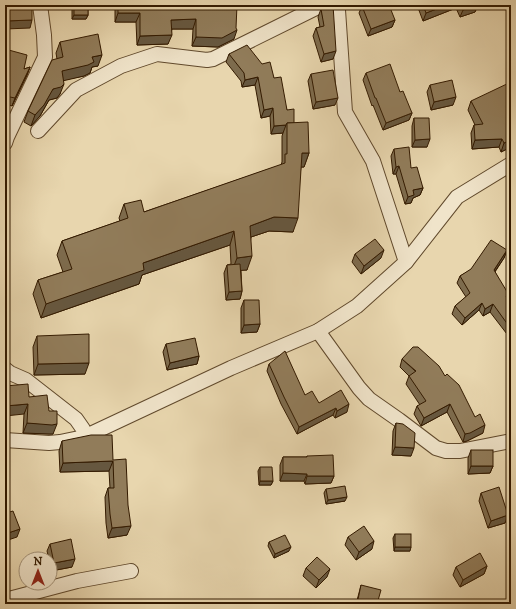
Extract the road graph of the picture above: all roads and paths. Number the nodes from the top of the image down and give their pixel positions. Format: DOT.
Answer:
graph roads {
  1 [pos="40,5"];
  2 [pos="322,5"];
  3 [pos="336,5"];
  4 [pos="38,131"];
  5 [pos="5,143"];
  6 [pos="511,164"];
  7 [pos="406,262"];
  8 [pos="318,331"];
  9 [pos="5,369"];
  10 [pos="84,437"];
  11 [pos="5,440"];
  12 [pos="511,441"];
  13 [pos="131,571"];
  14 [pos="9,600"];
  1 -- 5 [label="street"];
  2 -- 4 [label="street"];
  3 -- 7 [label="street"];
  6 -- 7 [label="street"];
  7 -- 8 [label="street"];
  8 -- 10 [label="street"];
  8 -- 12 [label="street"];
  9 -- 10 [label="street"];
  10 -- 11 [label="street"];
  13 -- 14 [label="street"];
}
